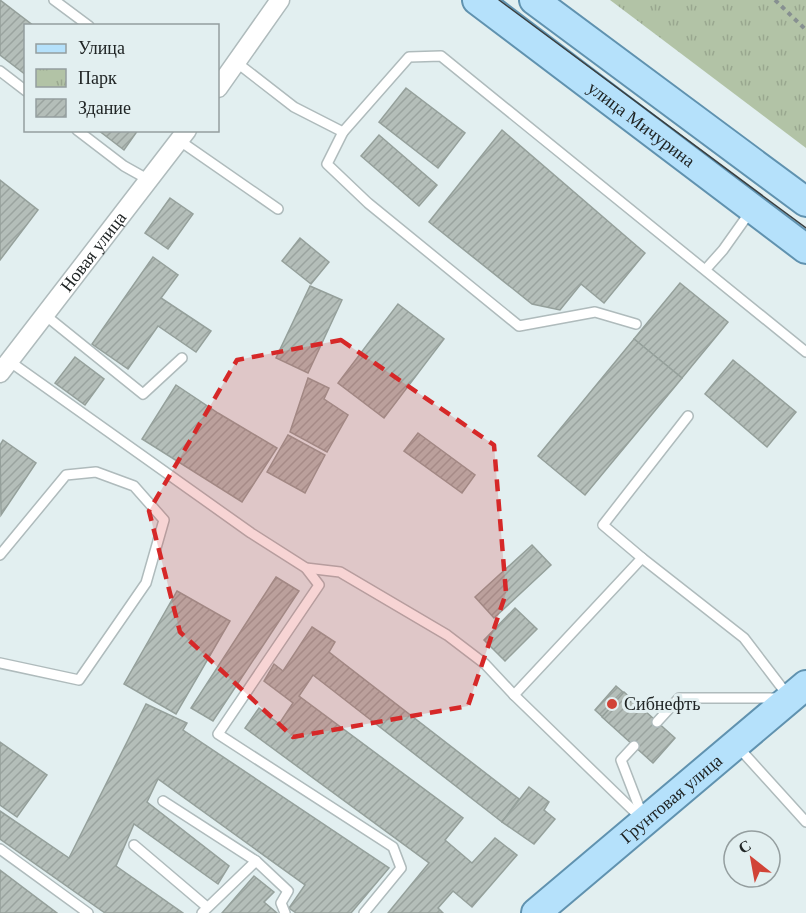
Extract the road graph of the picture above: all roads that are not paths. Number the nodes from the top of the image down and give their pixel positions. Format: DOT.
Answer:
graph roads {
  1 [pos="54,0"];
  2 [pos="280,0"];
  3 [pos="477,0"];
  4 [pos="534,0"];
  5 [pos="86,24"];
  6 [pos="236,62"];
  7 [pos="0,71"];
  8 [pos="219,87"];
  9 [pos="24,89"];
  10 [pos="80,132"];
  11 [pos="343,132"];
  12 [pos="184,136"];
  13 [pos="150,181"];
  14 [pos="806,202"];
  15 [pos="754,207"];
  16 [pos="278,209"];
  17 [pos="806,249"];
  18 [pos="706,270"];
  19 [pos="45,315"];
  20 [pos="636,324"];
  21 [pos="806,352"];
  22 [pos="182,358"];
  23 [pos="5,367"];
  24 [pos="688,416"];
  25 [pos="0,555"];
  26 [pos="642,558"];
  27 [pos="306,567"];
  28 [pos="0,663"];
  29 [pos="798,691"];
  30 [pos="514,695"];
  31 [pos="657,722"];
  32 [pos="735,744"];
  33 [pos="634,746"];
  34 [pos="164,801"];
  35 [pos="645,822"];
  36 [pos="806,822"];
  37 [pos="134,845"];
  38 [pos="0,849"];
  39 [pos="256,861"];
  40 [pos="205,910"];
  41 [pos="88,913"];
  42 [pos="285,913"];
  43 [pos="364,913"];
  44 [pos="536,913"];
  1 -- 5 [label="lane"];
  2 -- 6 [label="street"];
  3 -- 15 [label="main road, улица Мичурина"];
  4 -- 14 [label="main road, улица Мичурина"];
  6 -- 8 [label="street"];
  6 -- 11 [label="lane"];
  7 -- 9 [label="lane"];
  10 -- 13 [label="lane"];
  11 -- 18 [label="lane"];
  11 -- 20 [label="lane"];
  12 -- 13 [label="street, Новая улица"];
  12 -- 16 [label="lane"];
  13 -- 19 [label="street, Новая улица"];
  15 -- 17 [label="main road, улица Мичурина"];
  15 -- 18 [label="lane"];
  18 -- 21 [label="lane"];
  19 -- 22 [label="lane"];
  19 -- 23 [label="street, Новая улица"];
  23 -- 27 [label="lane"];
  24 -- 26 [label="lane"];
  25 -- 28 [label="lane"];
  26 -- 29 [label="lane"];
  26 -- 30 [label="lane"];
  27 -- 30 [label="lane"];
  27 -- 43 [label="lane"];
  29 -- 31 [label="lane"];
  29 -- 32 [label="main road, Грунтовая улица"];
  30 -- 35 [label="lane"];
  32 -- 35 [label="main road, Грунтовая улица"];
  32 -- 36 [label="lane"];
  33 -- 35 [label="lane"];
  34 -- 39 [label="lane"];
  35 -- 44 [label="main road, Грунтовая улица"];
  37 -- 40 [label="lane"];
  38 -- 41 [label="lane"];
  39 -- 40 [label="lane"];
  39 -- 42 [label="lane"];
}
